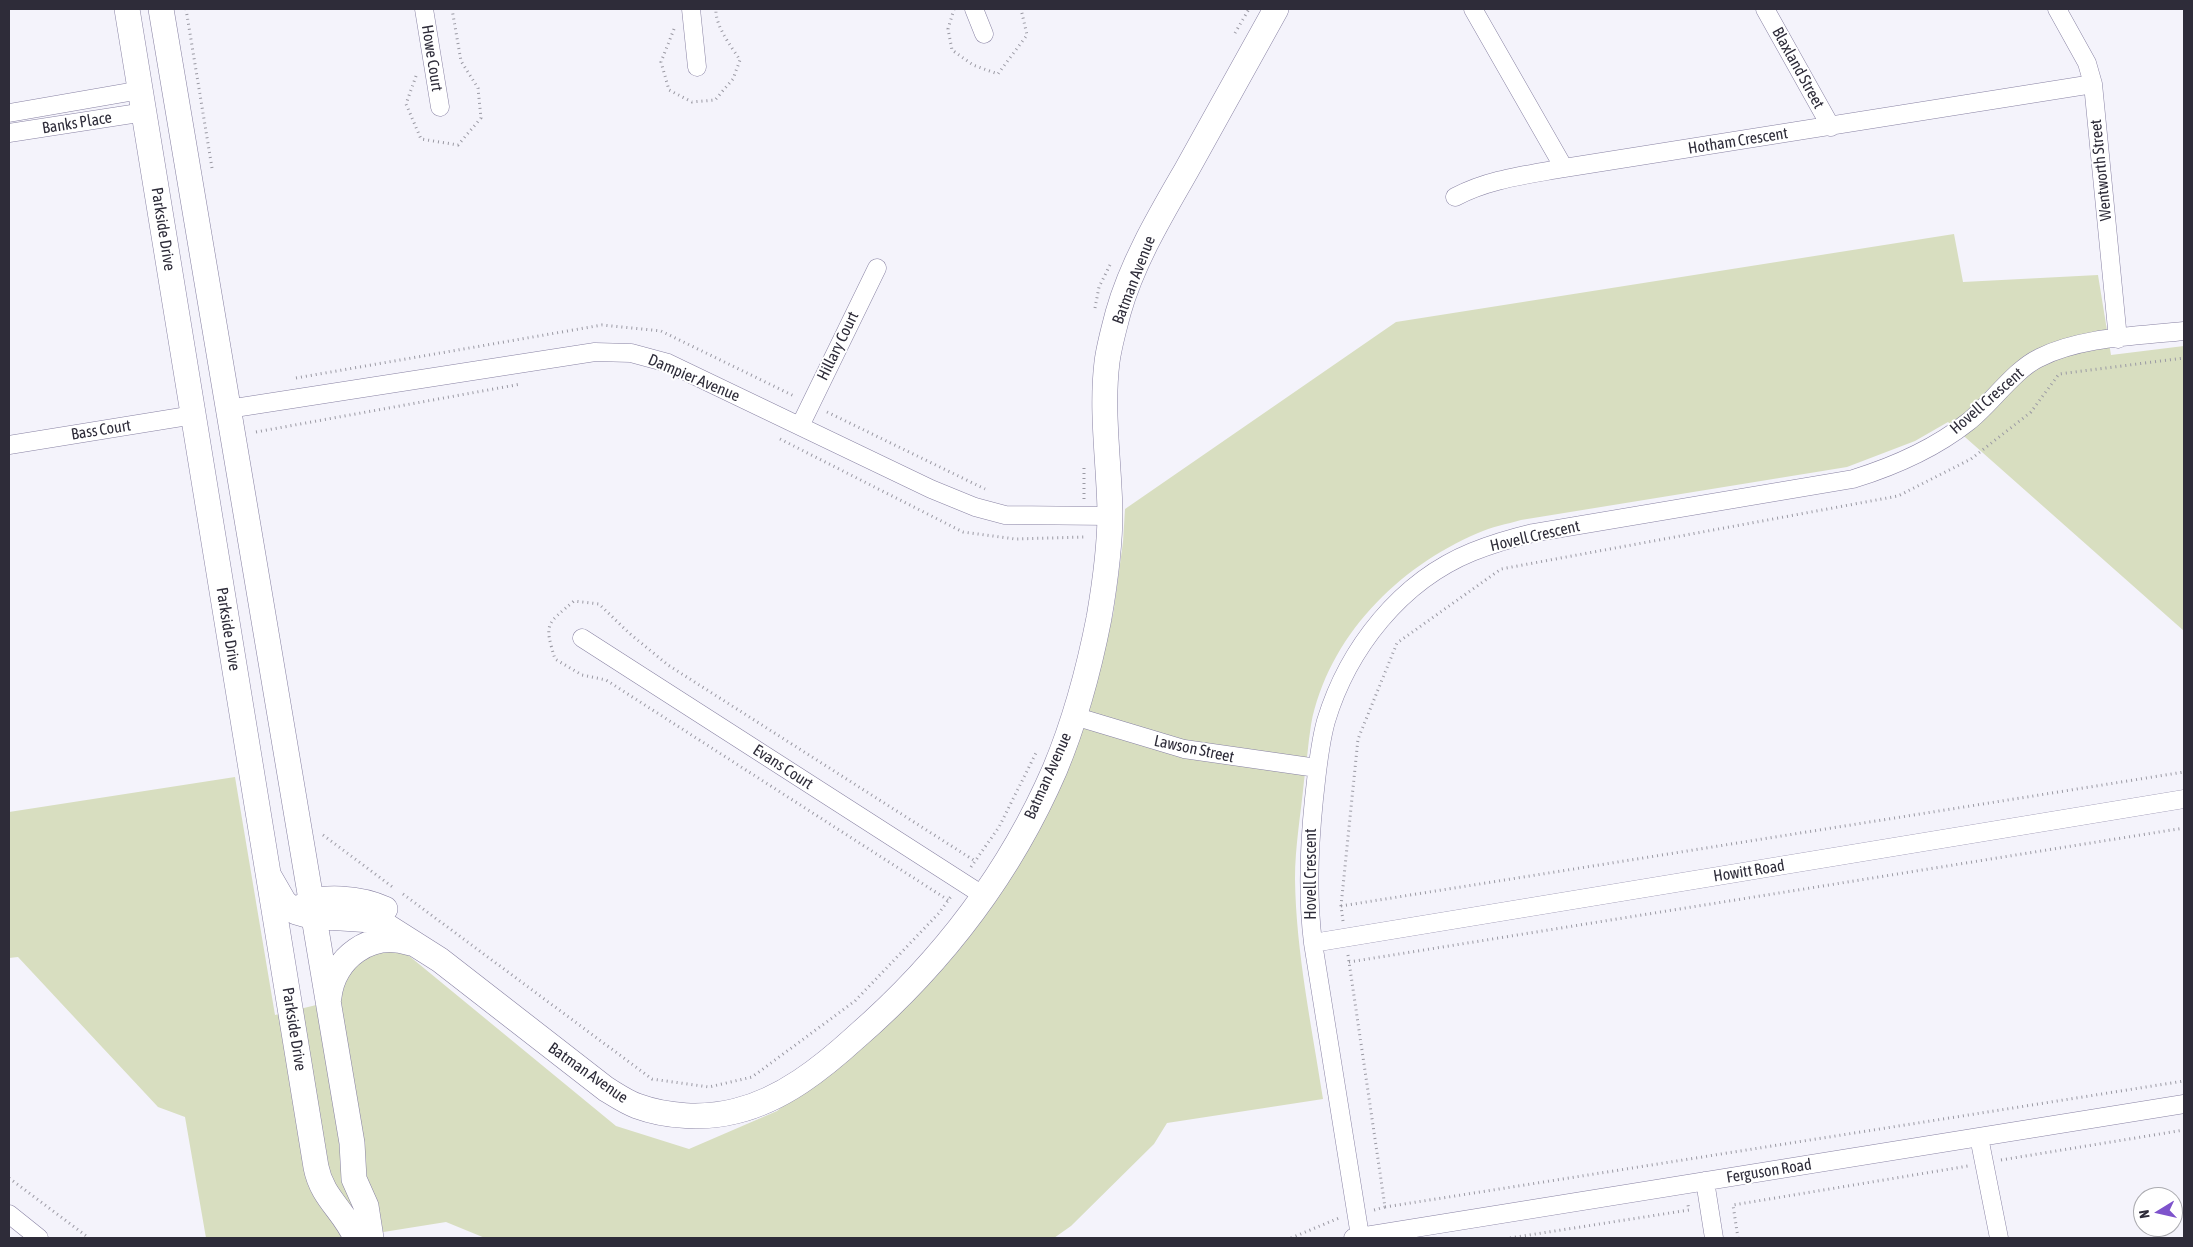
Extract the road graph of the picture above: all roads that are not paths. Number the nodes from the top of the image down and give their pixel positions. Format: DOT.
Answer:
graph roads {
  1 [pos="127,9"];
  2 [pos="161,9"];
  3 [pos="424,9"];
  4 [pos="691,9"];
  5 [pos="974,9"];
  6 [pos="1276,9"];
  7 [pos="1473,9"];
  8 [pos="1765,9"];
  9 [pos="2057,9"];
  10 [pos="984,34"];
  11 [pos="697,67"];
  12 [pos="2093,84"];
  13 [pos="176,96"];
  14 [pos="142,101"];
  15 [pos="440,107"];
  16 [pos="11,112"];
  17 [pos="1831,127"];
  18 [pos="12,133"];
  19 [pos="1564,168"];
  20 [pos="1455,197"];
  21 [pos="876,268"];
  22 [pos="2184,331"];
  23 [pos="2118,338"];
  24 [pos="228,409"];
  25 [pos="194,415"];
  26 [pos="800,426"];
  27 [pos="9,445"];
  28 [pos="1110,516"];
  29 [pos="582,638"];
  30 [pos="1074,716"];
  31 [pos="1317,768"];
  32 [pos="2184,799"];
  33 [pos="268,876"];
  34 [pos="984,896"];
  35 [pos="308,910"];
  36 [pos="1313,942"];
  37 [pos="419,947"];
  38 [pos="440,960"];
  39 [pos="329,1001"];
  40 [pos="306,1104"];
  41 [pos="2184,1104"];
  42 [pos="1979,1137"];
  43 [pos="1705,1181"];
  44 [pos="9,1214"];
  45 [pos="1356,1237"];
  46 [pos="40,1238"];
  47 [pos="356,1238"];
  48 [pos="371,1238"];
  49 [pos="1714,1238"];
  50 [pos="1999,1238"];
  1 -- 14 [label="street, Parkside Drive"];
  2 -- 13 [label="street"];
  3 -- 15 [label="street, Howe Court"];
  4 -- 11 [label="street"];
  5 -- 10 [label="street"];
  6 -- 28 [label="street, Batman Avenue"];
  7 -- 19 [label="street"];
  8 -- 17 [label="street, Blaxland Street"];
  9 -- 12 [label="street, Wentworth Street"];
  12 -- 17 [label="street, Hotham Crescent"];
  12 -- 23 [label="street, Wentworth Street"];
  13 -- 14 [label="street"];
  13 -- 24 [label="street"];
  14 -- 16 [label="street, Banks Place"];
  14 -- 18 [label="street, Banks Place"];
  14 -- 25 [label="street, Parkside Drive"];
  16 -- 18 [label="street"];
  17 -- 19 [label="street, Hotham Crescent"];
  19 -- 20 [label="street, Hotham Crescent"];
  21 -- 26 [label="street, Hillary Court"];
  22 -- 23 [label="street, Hovell Crescent"];
  23 -- 31 [label="street, Hovell Crescent"];
  24 -- 25 [label="street"];
  24 -- 26 [label="street, Dampier Avenue"];
  24 -- 35 [label="street"];
  25 -- 27 [label="street, Bass Court"];
  25 -- 33 [label="street, Parkside Drive"];
  26 -- 28 [label="street, Dampier Avenue"];
  28 -- 30 [label="street, Batman Avenue"];
  29 -- 34 [label="street, Evans Court"];
  30 -- 31 [label="street, Lawson Street"];
  30 -- 34 [label="street, Batman Avenue"];
  31 -- 36 [label="street, Hovell Crescent"];
  32 -- 36 [label="street, Howitt Road"];
  33 -- 35 [label="street"];
  33 -- 40 [label="street, Parkside Drive"];
  34 -- 38 [label="street, Batman Avenue"];
  35 -- 37 [label="street, Batman Avenue"];
  35 -- 38 [label="street, Batman Avenue"];
  35 -- 39 [label="street"];
  35 -- 40 [label="street"];
  36 -- 45 [label="street, Hovell Crescent"];
  37 -- 38 [label="street, Batman Avenue"];
  37 -- 39 [label="street, Batman Avenue"];
  39 -- 48 [label="street"];
  40 -- 47 [label="street, Parkside Drive"];
  41 -- 42 [label="street, Ferguson Road"];
  42 -- 43 [label="street, Ferguson Road"];
  42 -- 50 [label="street"];
  43 -- 45 [label="street, Ferguson Road"];
  43 -- 49 [label="street"];
  44 -- 46 [label="street"];
}
